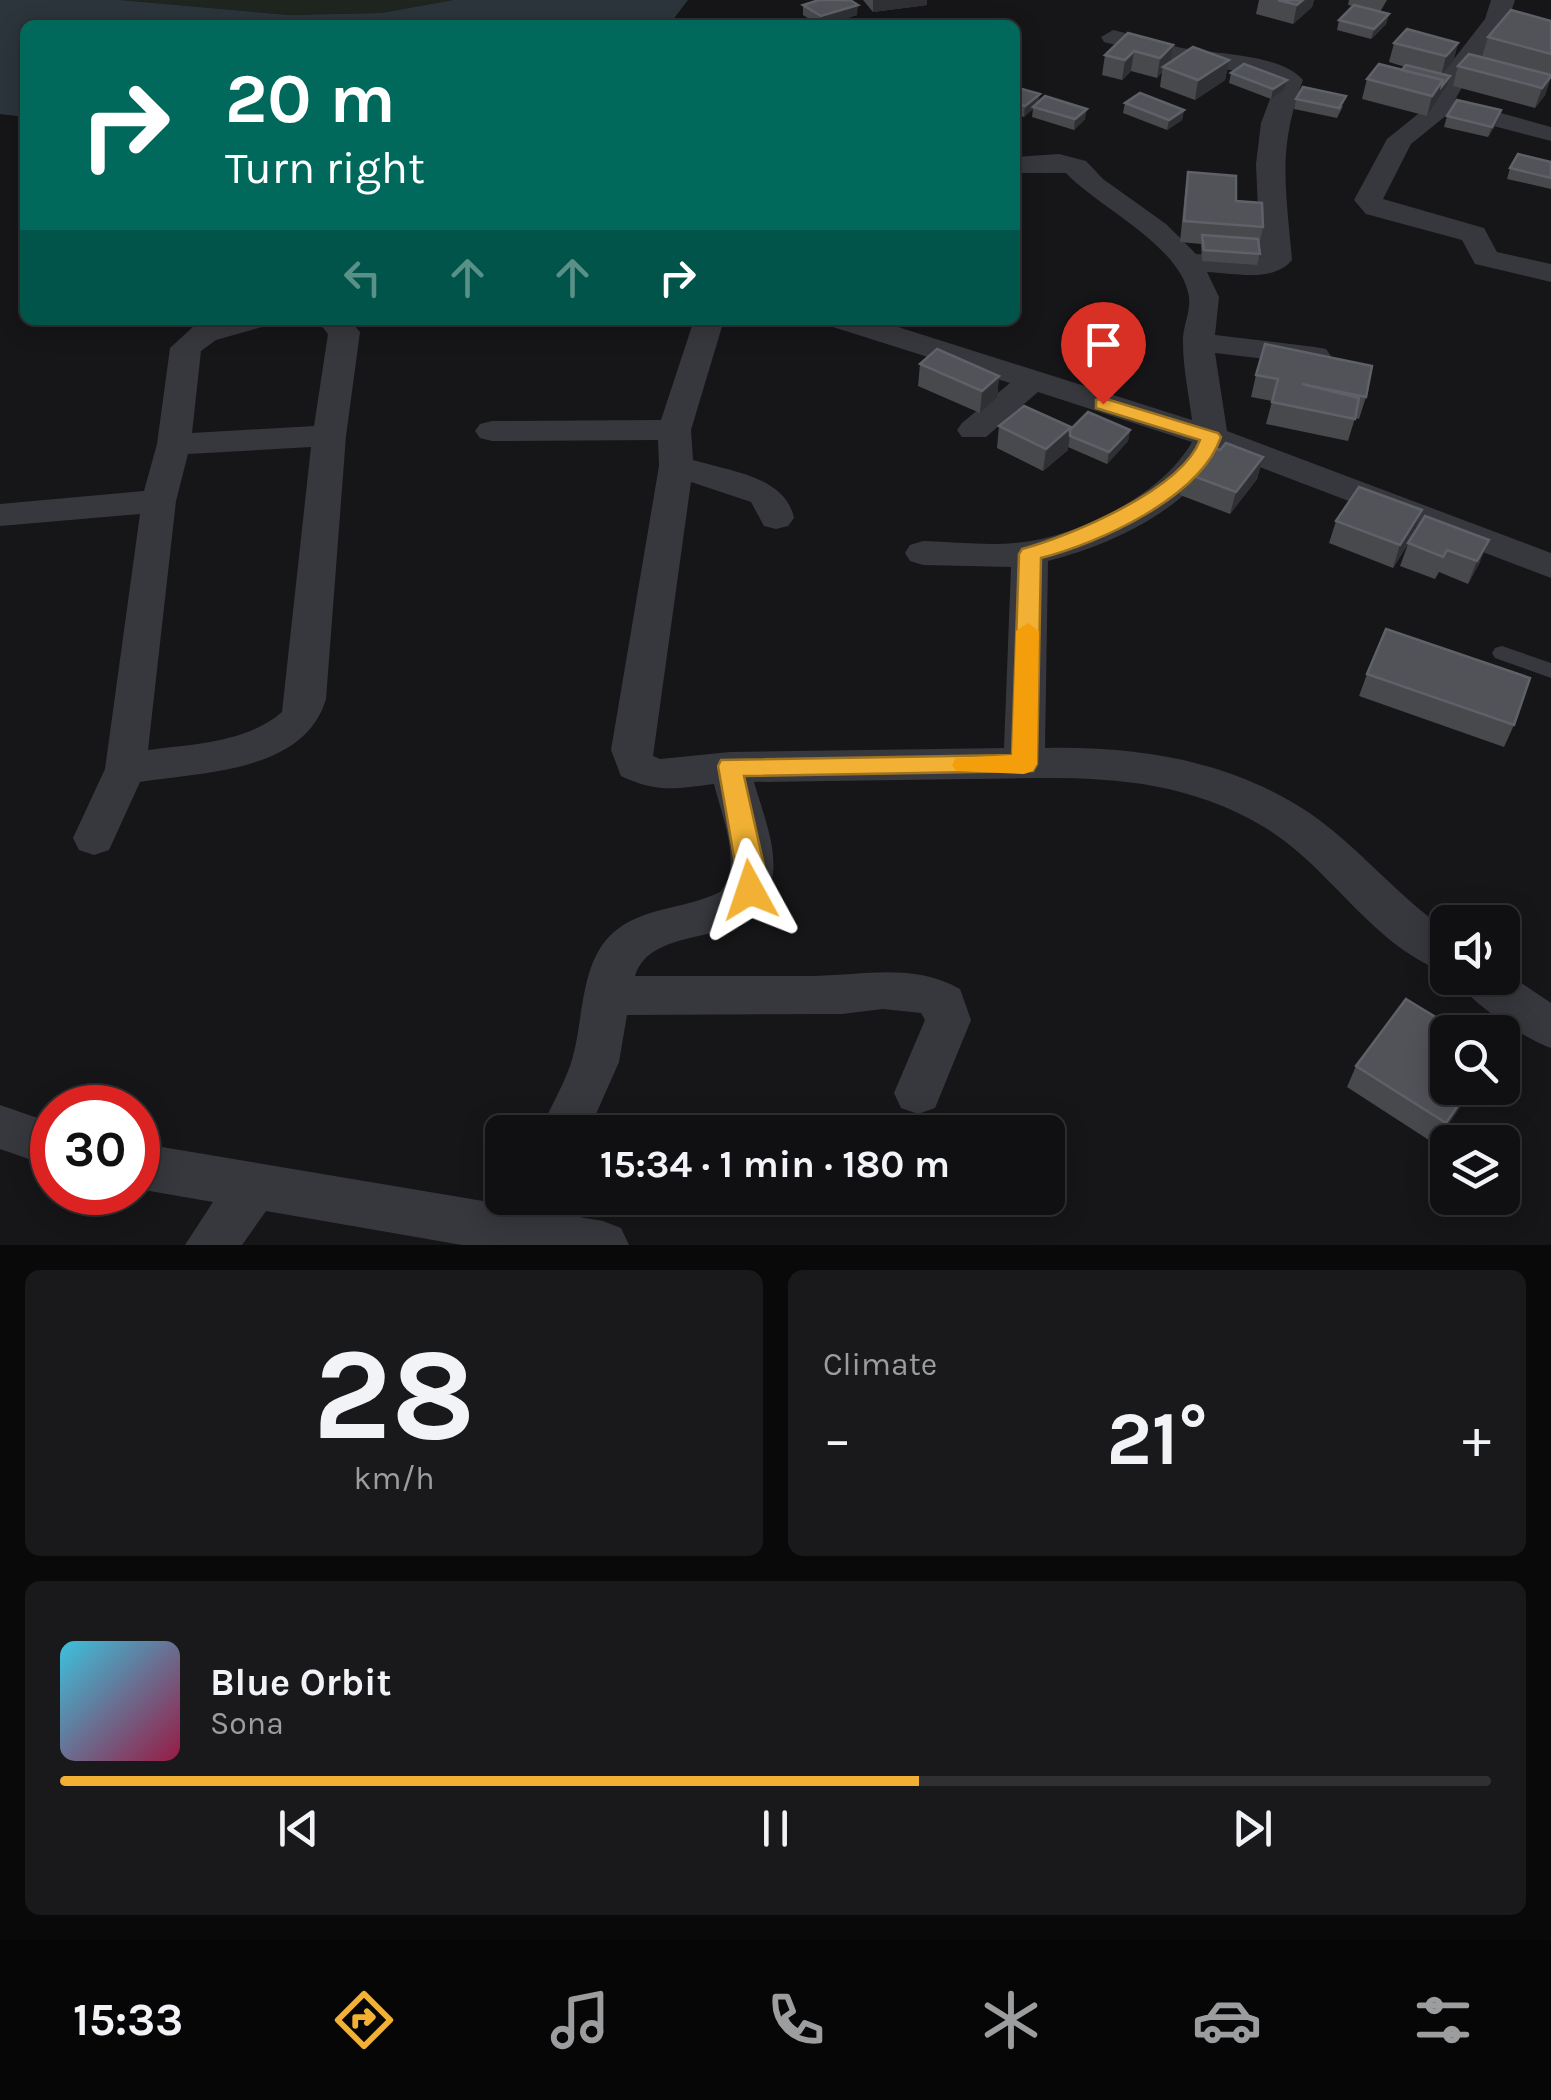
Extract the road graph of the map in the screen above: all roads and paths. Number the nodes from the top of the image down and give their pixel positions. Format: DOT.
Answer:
graph roads {
  1 [pos="1503,0"];
  2 [pos="1113,37"];
  3 [pos="1441,104"];
  4 [pos="1547,134"];
  5 [pos="1020,165"];
  6 [pos="1188,262"];
  7 [pos="1551,273"];
  8 [pos="232,325"];
  9 [pos="337,325"];
  10 [pos="707,325"];
  11 [pos="873,325"];
  12 [pos="1198,342"];
  13 [pos="1348,362"];
  14 [pos="1032,382"];
  15 [pos="492,430"];
  16 [pos="974,430"];
  17 [pos="329,436"];
  18 [pos="1211,437"];
  19 [pos="174,444"];
  20 [pos="675,448"];
  21 [pos="159,502"];
  22 [pos="0,515"];
  23 [pos="776,518"];
  24 [pos="924,553"];
  25 [pos="1030,554"];
  26 [pos="1551,566"];
  27 [pos="1502,653"];
  28 [pos="1551,671"];
  29 [pos="1024,764"];
  30 [pos="730,766"];
  31 [pos="125,769"];
  32 [pos="94,838"];
  33 [pos="1430,943"];
  34 [pos="1504,995"];
  35 [pos="607,996"];
  36 [pos="1551,1028"];
  37 [pos="918,1093"];
  38 [pos="572,1115"];
  39 [pos="0,1127"];
  40 [pos="30,1137"];
  41 [pos="160,1170"];
  42 [pos="253,1188"];
  43 [pos="485,1209"];
  44 [pos="534,1215"];
  45 [pos="211,1245"];
  46 [pos="603,1245"];
  1 -- 3 [label="street"];
  2 -- 6 [label="street"];
  3 -- 4 [label="street"];
  3 -- 7 [label="street"];
  5 -- 6 [label="street"];
  6 -- 12 [label="street"];
  8 -- 19 [label="street"];
  9 -- 17 [label="street"];
  10 -- 20 [label="street"];
  11 -- 14 [label="street"];
  12 -- 13 [label="street"];
  12 -- 18 [label="street"];
  14 -- 16 [label="street"];
  14 -- 18 [label="street"];
  15 -- 20 [label="street"];
  17 -- 19 [label="street"];
  17 -- 31 [label="street"];
  18 -- 25 [label="street"];
  18 -- 26 [label="street"];
  19 -- 21 [label="street"];
  20 -- 23 [label="street"];
  20 -- 30 [label="street"];
  21 -- 22 [label="street"];
  21 -- 31 [label="street"];
  24 -- 25 [label="street"];
  25 -- 29 [label="street"];
  27 -- 28 [label="lane"];
  29 -- 30 [label="street"];
  29 -- 33 [label="street"];
  30 -- 35 [label="street"];
  31 -- 32 [label="street"];
  34 -- 36 [label="street"];
  35 -- 37 [label="street"];
  35 -- 38 [label="street"];
  39 -- 40 [label="street"];
  41 -- 42 [label="street"];
  42 -- 43 [label="street"];
  42 -- 45 [label="street"];
  44 -- 46 [label="street"];
}
